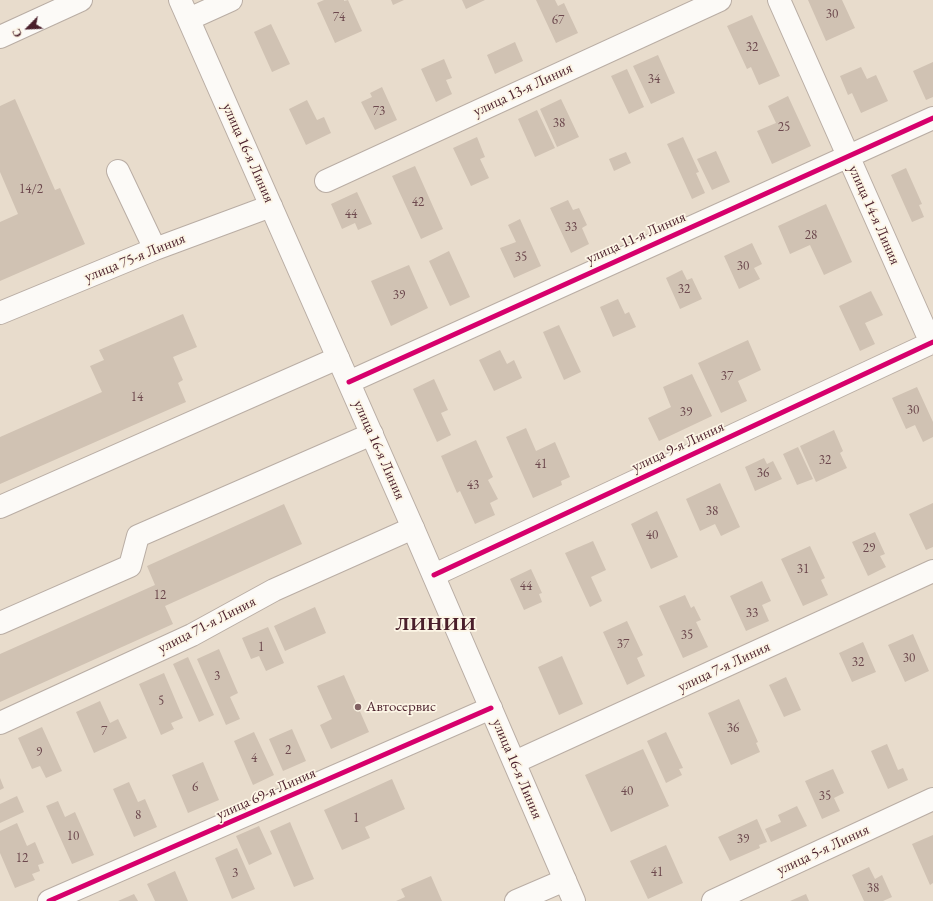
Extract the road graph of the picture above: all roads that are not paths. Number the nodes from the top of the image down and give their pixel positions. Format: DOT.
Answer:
graph roads {
  1 [pos="81,0"];
  2 [pos="180,0"];
  3 [pos="231,0"];
  4 [pos="720,0"];
  5 [pos="779,0"];
  6 [pos="189,20"];
  7 [pos="0,37"];
  8 [pos="933,118"];
  9 [pos="848,156"];
  10 [pos="118,171"];
  11 [pos="326,181"];
  12 [pos="271,206"];
  13 [pos="155,248"];
  14 [pos="0,313"];
  15 [pos="932,342"];
  16 [pos="338,358"];
  17 [pos="349,382"];
  18 [pos="372,434"];
  19 [pos="0,507"];
  20 [pos="413,528"];
  21 [pos="933,571"];
  22 [pos="434,575"];
  23 [pos="0,623"];
  24 [pos="491,708"];
  25 [pos="0,723"];
  26 [pos="515,762"];
  27 [pos="933,799"];
  28 [pos="565,880"];
  29 [pos="49,901"];
  30 [pos="516,901"];
  31 [pos="574,901"];
  32 [pos="713,901"];
  1 -- 7 [label="street"];
  2 -- 6 [label="street, улица 16-я Линия"];
  3 -- 6 [label="street"];
  4 -- 11 [label="street, улица 13-я Линия"];
  5 -- 9 [label="street, улица 14-я Линия"];
  6 -- 12 [label="street, улица 16-я Линия"];
  8 -- 9 [label="street, улица 11-я Линия"];
  9 -- 15 [label="street, улица 14-я Линия"];
  9 -- 17 [label="street, улица 11-я Линия"];
  10 -- 13 [label="street"];
  12 -- 13 [label="street, улица 75-я Линия"];
  12 -- 16 [label="street, улица 16-я Линия"];
  13 -- 14 [label="street, улица 75-я Линия"];
  15 -- 22 [label="street, улица 9-я Линия"];
  16 -- 17 [label="street, улица 16-я Линия"];
  16 -- 19 [label="street"];
  17 -- 18 [label="street, улица 16-я Линия"];
  18 -- 20 [label="street, улица 16-я Линия"];
  18 -- 23 [label="street"];
  20 -- 22 [label="street, улица 16-я Линия"];
  20 -- 25 [label="street, улица 71-я Линия"];
  21 -- 26 [label="street, улица 7-я Линия"];
  22 -- 24 [label="street, улица 16-я Линия"];
  24 -- 26 [label="street, улица 16-я Линия"];
  24 -- 29 [label="street, улица 69-я Линия"];
  26 -- 28 [label="street, улица 16-я Линия"];
  27 -- 32 [label="street, улица 5-я Линия"];
  28 -- 30 [label="street"];
  28 -- 31 [label="street, улица 16-я Линия"];
}
